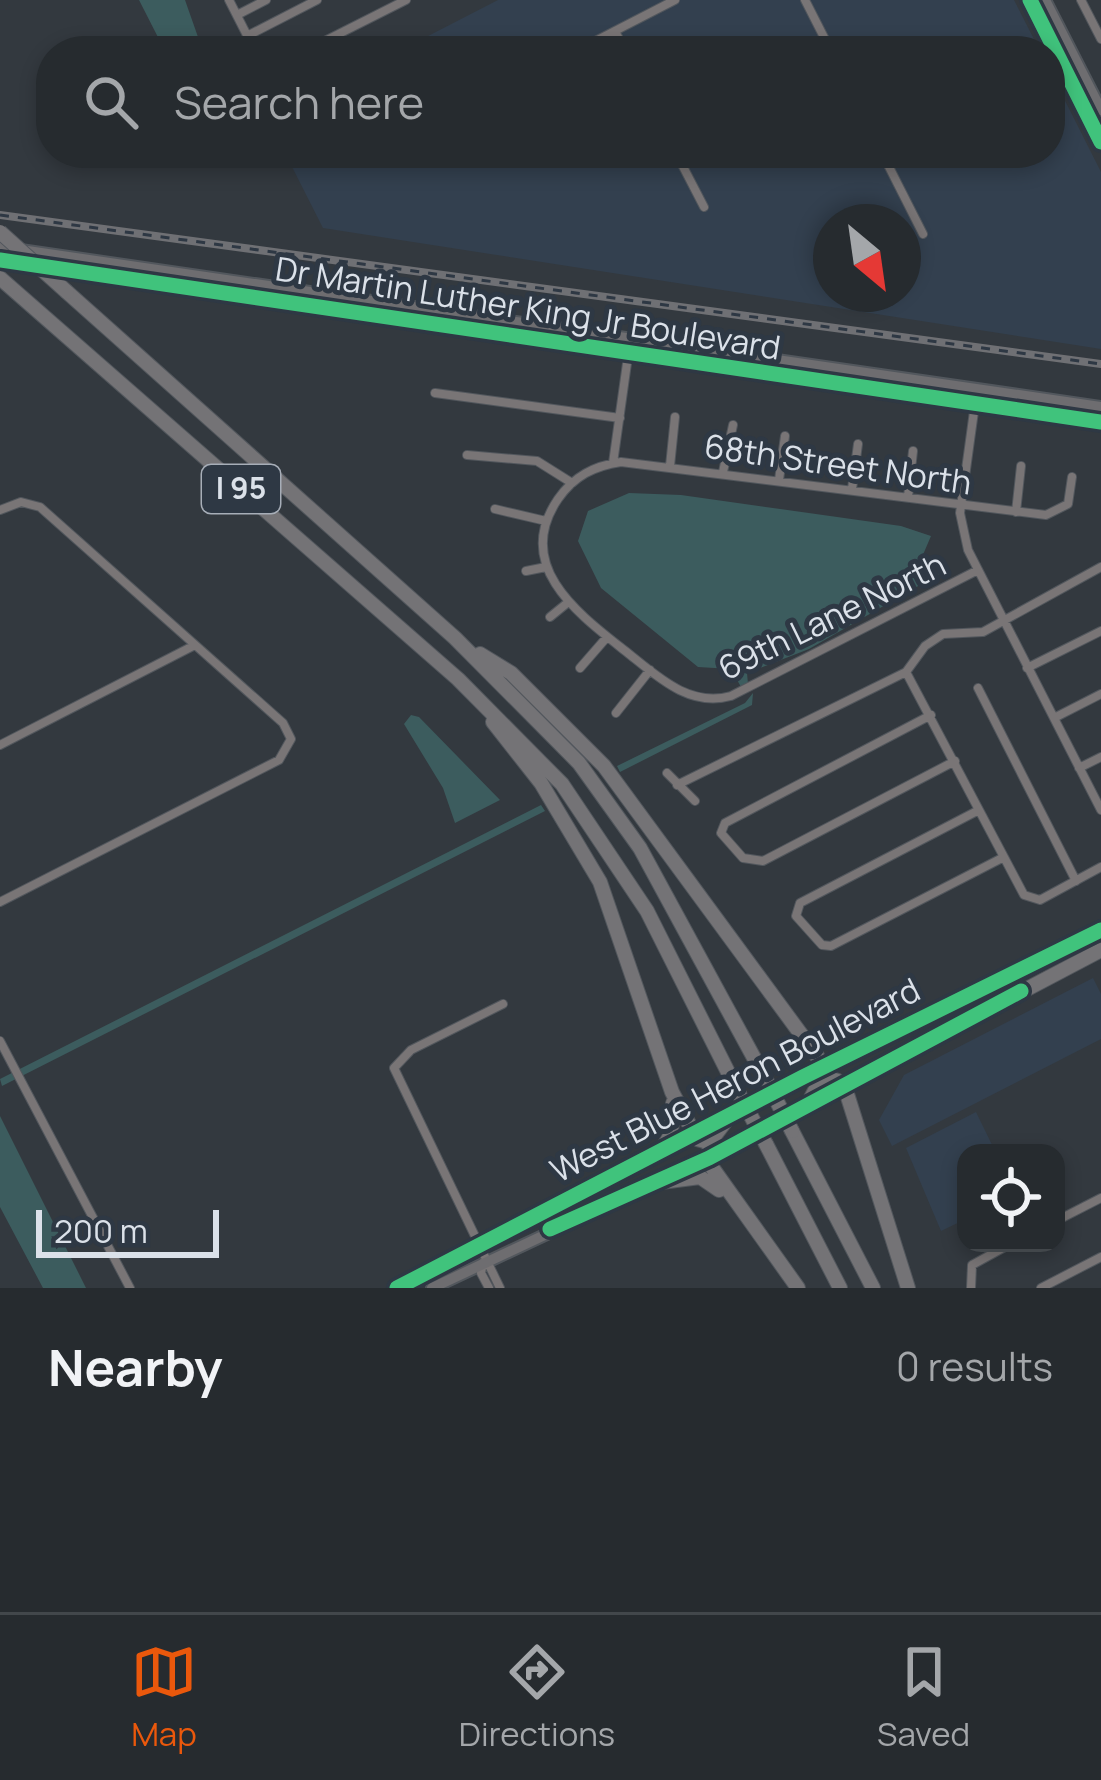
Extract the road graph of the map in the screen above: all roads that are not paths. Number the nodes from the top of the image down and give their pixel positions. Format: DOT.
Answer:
graph roads {
  1 [pos="229,0"];
  2 [pos="266,0"];
  3 [pos="317,0"];
  4 [pos="406,0"];
  5 [pos="675,0"];
  6 [pos="805,0"];
  7 [pos="1030,0"];
  8 [pos="1046,0"];
  9 [pos="1081,0"];
  10 [pos="237,15"];
  11 [pos="615,31"];
  12 [pos="247,36"];
  13 [pos="335,36"];
  14 [pos="605,36"];
  15 [pos="618,36"];
  16 [pos="823,36"];
  17 [pos="1048,36"];
  18 [pos="1101,39"];
  19 [pos="1065,70"];
  20 [pos="1096,90"];
  21 [pos="1079,98"];
  22 [pos="1101,110"];
  23 [pos="1101,142"];
  24 [pos="684,168"];
  25 [pos="890,168"];
  26 [pos="704,207"];
  27 [pos="0,232"];
  28 [pos="923,234"];
  29 [pos="0,247"];
  30 [pos="0,260"];
  31 [pos="109,275"];
  32 [pos="200,275"];
  33 [pos="3,281"];
  34 [pos="630,341"];
  35 [pos="628,356"];
  36 [pos="435,393"];
  37 [pos="975,404"];
  38 [pos="1101,407"];
  39 [pos="675,417"];
  40 [pos="620,418"];
  41 [pos="1101,422"];
  42 [pos="733,425"];
  43 [pos="785,436"];
  44 [pos="858,444"];
  45 [pos="913,451"];
  46 [pos="467,454"];
  47 [pos="613,463"];
  48 [pos="670,466"];
  49 [pos="1021,466"];
  50 [pos="723,472"];
  51 [pos="1072,477"];
  52 [pos="779,480"];
  53 [pos="572,482"];
  54 [pos="852,489"];
  55 [pos="908,497"];
  56 [pos="961,504"];
  57 [pos="495,509"];
  58 [pos="0,510"];
  59 [pos="1016,512"];
  60 [pos="547,521"];
  61 [pos="546,567"];
  62 [pos="1101,567"];
  63 [pos="526,571"];
  64 [pos="976,571"];
  65 [pos="566,604"];
  66 [pos="550,617"];
  67 [pos="1002,619"];
  68 [pos="1101,631"];
  69 [pos="607,637"];
  70 [pos="455,638"];
  71 [pos="195,645"];
  72 [pos="580,668"];
  73 [pos="1027,668"];
  74 [pos="650,670"];
  75 [pos="906,672"];
  76 [pos="977,688"];
  77 [pos="1101,694"];
  78 [pos="486,706"];
  79 [pos="616,713"];
  80 [pos="931,715"];
  81 [pos="1054,718"];
  82 [pos="0,745"];
  83 [pos="1101,757"];
  84 [pos="955,761"];
  85 [pos="1079,768"];
  86 [pos="667,773"];
  87 [pos="677,785"];
  88 [pos="695,801"];
  89 [pos="980,809"];
  90 [pos="1101,810"];
  91 [pos="1004,857"];
  92 [pos="1101,867"];
  93 [pos="1076,881"];
  94 [pos="0,902"];
  95 [pos="1094,933"];
  96 [pos="1101,950"];
  97 [pos="1013,973"];
  98 [pos="1032,985"];
  99 [pos="503,1004"];
  100 [pos="963,1022"];
  101 [pos="805,1037"];
  102 [pos="0,1041"];
  103 [pos="866,1045"];
  104 [pos="877,1068"];
  105 [pos="823,1071"];
  106 [pos="843,1087"];
  107 [pos="672,1092"];
  108 [pos="806,1106"];
  109 [pos="732,1114"];
  110 [pos="692,1135"];
  111 [pos="862,1137"];
  112 [pos="662,1151"];
  113 [pos="709,1151"];
  114 [pos="661,1181"];
  115 [pos="1101,1198"];
  116 [pos="736,1206"];
  117 [pos="1065,1216"];
  118 [pos="479,1246"];
  119 [pos="997,1252"];
  120 [pos="1101,1257"];
  121 [pos="484,1262"];
  122 [pos="130,1288"];
  123 [pos="397,1288"];
  124 [pos="432,1288"];
  125 [pos="489,1288"];
  126 [pos="500,1288"];
  127 [pos="798,1288"];
  128 [pos="840,1288"];
  129 [pos="873,1288"];
  130 [pos="908,1288"];
  131 [pos="971,1288"];
  132 [pos="1041,1288"];
  1 -- 10 [label="street"];
  2 -- 10 [label="street"];
  3 -- 12 [label="street"];
  4 -- 13 [label="street"];
  5 -- 11 [label="street"];
  6 -- 16 [label="street"];
  7 -- 17 [label="main road"];
  8 -- 20 [label="main road"];
  9 -- 18 [label="street"];
  10 -- 12 [label="street"];
  11 -- 14 [label="street"];
  11 -- 15 [label="street"];
  19 -- 21 [label="main road"];
  20 -- 21 [label="street"];
  20 -- 22 [label="main road"];
  21 -- 23 [label="main road"];
  24 -- 26 [label="street"];
  25 -- 28 [label="street"];
  27 -- 70 [label="highway, I 95, bridge"];
  29 -- 32 [label="main road, Dr Martin Luther King Jr Boulevard"];
  30 -- 31 [label="main road, Dr Martin Luther King Jr Boulevard"];
  31 -- 32 [label="main road"];
  31 -- 35 [label="main road, Dr Martin Luther King Jr Boulevard"];
  32 -- 34 [label="main road, Dr Martin Luther King Jr Boulevard"];
  33 -- 78 [label="highway, I 95"];
  34 -- 35 [label="street"];
  34 -- 38 [label="main road, Dr Martin Luther King Jr Boulevard"];
  35 -- 37 [label="main road, Dr Martin Luther King Jr Boulevard"];
  35 -- 40 [label="street"];
  36 -- 40 [label="street"];
  37 -- 41 [label="main road, Dr Martin Luther King Jr Boulevard"];
  37 -- 56 [label="street"];
  39 -- 48 [label="street"];
  40 -- 47 [label="street"];
  42 -- 50 [label="street"];
  43 -- 52 [label="street"];
  44 -- 54 [label="street"];
  45 -- 55 [label="street"];
  46 -- 53 [label="street"];
  47 -- 48 [label="street, 68th Street North"];
  47 -- 53 [label="street"];
  48 -- 50 [label="street, 68th Street North"];
  49 -- 59 [label="street"];
  50 -- 52 [label="street, 68th Street North"];
  51 -- 59 [label="street, 68th Street North"];
  52 -- 54 [label="street, 68th Street North"];
  53 -- 60 [label="street"];
  54 -- 55 [label="street, 68th Street North"];
  55 -- 56 [label="street, 68th Street North"];
  56 -- 59 [label="street, 68th Street North"];
  56 -- 64 [label="street"];
  57 -- 60 [label="street"];
  58 -- 71 [label="street"];
  60 -- 61 [label="street"];
  61 -- 63 [label="street"];
  61 -- 65 [label="street"];
  62 -- 67 [label="street"];
  64 -- 67 [label="street"];
  64 -- 74 [label="street, 69th Lane North"];
  65 -- 66 [label="street"];
  65 -- 69 [label="street"];
  67 -- 73 [label="street"];
  67 -- 75 [label="street"];
  68 -- 73 [label="street"];
  69 -- 72 [label="street"];
  69 -- 74 [label="street"];
  70 -- 101 [label="highway"];
  70 -- 129 [label="highway, I 95, bridge"];
  71 -- 82 [label="street"];
  71 -- 94 [label="street"];
  73 -- 81 [label="street"];
  74 -- 79 [label="street"];
  75 -- 80 [label="street"];
  75 -- 87 [label="street"];
  76 -- 93 [label="street"];
  77 -- 81 [label="street"];
  78 -- 107 [label="highway"];
  78 -- 128 [label="highway, I 95, bridge"];
  80 -- 84 [label="street"];
  80 -- 84 [label="street"];
  81 -- 85 [label="street"];
  83 -- 85 [label="street"];
  84 -- 89 [label="street"];
  85 -- 90 [label="street"];
  86 -- 87 [label="street"];
  87 -- 88 [label="street"];
  89 -- 91 [label="street"];
  89 -- 91 [label="street"];
  91 -- 93 [label="street"];
  92 -- 93 [label="street"];
  95 -- 97 [label="highway, West Blue Heron Boulevard"];
  95 -- 98 [label="highway"];
  96 -- 98 [label="highway, West Blue Heron Boulevard"];
  97 -- 100 [label="highway"];
  97 -- 103 [label="highway, West Blue Heron Boulevard"];
  98 -- 100 [label="highway, West Blue Heron Boulevard"];
  99 -- 118 [label="street"];
  100 -- 104 [label="highway, West Blue Heron Boulevard"];
  101 -- 103 [label="highway"];
  101 -- 105 [label="highway"];
  102 -- 122 [label="street"];
  103 -- 105 [label="highway, West Blue Heron Boulevard"];
  104 -- 106 [label="highway, West Blue Heron Boulevard"];
  104 -- 111 [label="highway"];
  105 -- 106 [label="highway"];
  105 -- 108 [label="highway"];
  105 -- 109 [label="highway, West Blue Heron Boulevard"];
  106 -- 108 [label="highway, West Blue Heron Boulevard"];
  106 -- 111 [label="highway"];
  107 -- 110 [label="highway"];
  107 -- 112 [label="highway"];
  108 -- 113 [label="highway, West Blue Heron Boulevard"];
  109 -- 110 [label="main road, West Blue Heron Boulevard"];
  109 -- 113 [label="highway"];
  110 -- 112 [label="main road, West Blue Heron Boulevard"];
  110 -- 113 [label="highway"];
  111 -- 130 [label="highway"];
  112 -- 118 [label="main road, West Blue Heron Boulevard"];
  113 -- 114 [label="main road, West Blue Heron Boulevard"];
  113 -- 116 [label="highway"];
  114 -- 116 [label="highway"];
  114 -- 121 [label="main road, West Blue Heron Boulevard"];
  115 -- 117 [label="street"];
  116 -- 127 [label="highway"];
  118 -- 121 [label="street"];
  118 -- 123 [label="main road, West Blue Heron Boulevard"];
  119 -- 131 [label="street"];
  120 -- 132 [label="street"];
  121 -- 124 [label="main road, West Blue Heron Boulevard"];
  121 -- 125 [label="street"];
  121 -- 126 [label="street"];
}
